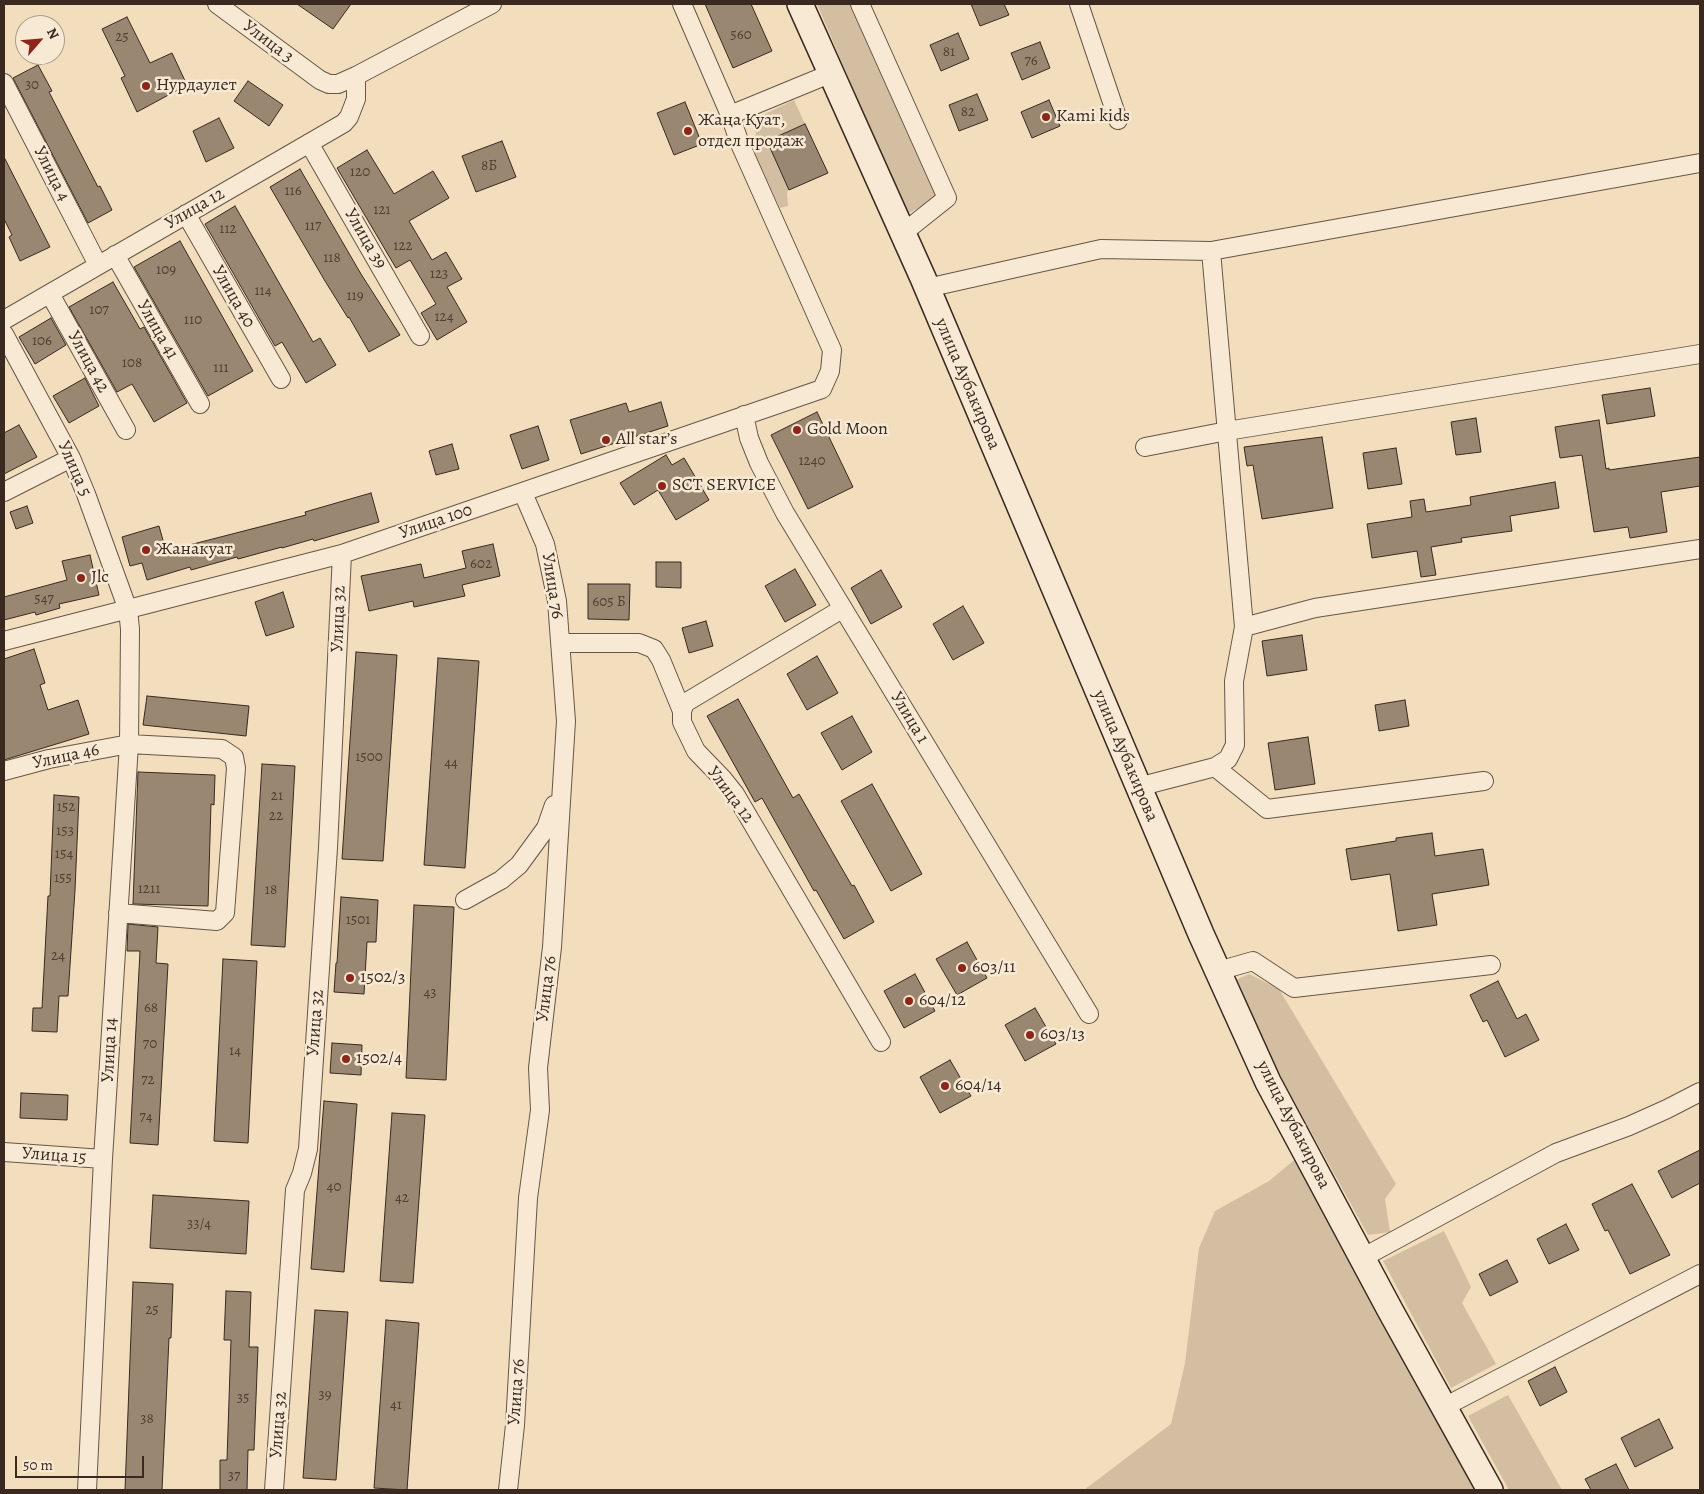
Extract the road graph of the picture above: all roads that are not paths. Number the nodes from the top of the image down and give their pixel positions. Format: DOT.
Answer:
graph roads {
  1 [pos="217,4"];
  2 [pos="492,4"];
  3 [pos="682,4"];
  4 [pos="800,4"];
  5 [pos="860,4"];
  6 [pos="1079,4"];
  7 [pos="832,73"];
  8 [pos="356,76"];
  9 [pos="4,82"];
  10 [pos="730,115"];
  11 [pos="1118,120"];
  12 [pos="309,143"];
  13 [pos="1700,163"];
  14 [pos="186,214"];
  15 [pos="903,233"];
  16 [pos="1211,252"];
  17 [pos="115,255"];
  18 [pos="98,265"];
  19 [pos="927,288"];
  20 [pos="50,294"];
  21 [pos="4,320"];
  22 [pos="4,334"];
  23 [pos="420,336"];
  24 [pos="1700,354"];
  25 [pos="281,379"];
  26 [pos="200,404"];
  27 [pos="744,415"];
  28 [pos="126,430"];
  29 [pos="1227,431"];
  30 [pos="1145,447"];
  31 [pos="71,458"];
  32 [pos="4,492"];
  33 [pos="523,493"];
  34 [pos="1700,549"];
  35 [pos="342,554"];
  36 [pos="842,609"];
  37 [pos="128,610"];
  38 [pos="1244,627"];
  39 [pos="4,641"];
  40 [pos="560,643"];
  41 [pos="682,711"];
  42 [pos="129,744"];
  43 [pos="1215,767"];
  44 [pos="4,771"];
  45 [pos="1484,780"];
  46 [pos="561,786"];
  47 [pos="1138,787"];
  48 [pos="465,900"];
  49 [pos="118,913"];
  50 [pos="1490,965"];
  51 [pos="1218,971"];
  52 [pos="1089,1014"];
  53 [pos="881,1042"];
  54 [pos="1700,1092"];
  55 [pos="4,1152"];
  56 [pos="103,1159"];
  57 [pos="1362,1258"];
  58 [pos="1700,1274"];
  59 [pos="1444,1407"];
  60 [pos="87,1490"];
  61 [pos="274,1490"];
  62 [pos="508,1490"];
  63 [pos="1490,1490"];
  1 -- 8 [label="street, Улица 3"];
  2 -- 8 [label="street"];
  3 -- 10 [label="street"];
  4 -- 7 [label="main road, улица Аубакирова"];
  5 -- 15 [label="street"];
  6 -- 11 [label="street"];
  7 -- 10 [label="street"];
  7 -- 15 [label="main road, улица Аубакирова"];
  8 -- 12 [label="street, Улица 12"];
  9 -- 18 [label="street, Улица 4"];
  10 -- 27 [label="street, Улица 100"];
  12 -- 14 [label="street, Улица 12"];
  12 -- 23 [label="street, Улица 39"];
  13 -- 16 [label="street"];
  14 -- 17 [label="street, Улица 12"];
  14 -- 25 [label="street, Улица 40"];
  15 -- 19 [label="main road, улица Аубакирова"];
  16 -- 19 [label="street"];
  16 -- 29 [label="street"];
  17 -- 18 [label="street, Улица 12"];
  17 -- 26 [label="street, Улица 41"];
  18 -- 20 [label="street, Улица 12"];
  19 -- 47 [label="main road, улица Аубакирова"];
  20 -- 21 [label="street, Улица 12"];
  20 -- 28 [label="street, Улица 42"];
  22 -- 31 [label="street, Улица 5"];
  24 -- 29 [label="street"];
  27 -- 33 [label="street, Улица 100"];
  27 -- 36 [label="street, Улица 1"];
  29 -- 30 [label="street"];
  29 -- 38 [label="street"];
  31 -- 32 [label="street"];
  31 -- 37 [label="street, Улица 5"];
  33 -- 35 [label="street, Улица 100"];
  33 -- 40 [label="street, Улица 76"];
  34 -- 38 [label="street"];
  35 -- 37 [label="street, Улица 100"];
  35 -- 61 [label="street, Улица 32"];
  36 -- 41 [label="street"];
  36 -- 52 [label="street, Улица 1"];
  37 -- 39 [label="street, Улица 100"];
  37 -- 42 [label="street, Улица 14"];
  38 -- 43 [label="street"];
  40 -- 41 [label="street, Улица 12"];
  40 -- 46 [label="street, Улица 76"];
  41 -- 53 [label="street, Улица 12"];
  42 -- 44 [label="street, Улица 46"];
  42 -- 49 [label="street, Улица 14"];
  42 -- 49 [label="street, Улица 46"];
  43 -- 45 [label="street"];
  43 -- 47 [label="street"];
  46 -- 48 [label="street"];
  46 -- 62 [label="street, Улица 76"];
  47 -- 51 [label="main road, улица Аубакирова"];
  49 -- 56 [label="street, Улица 14"];
  50 -- 51 [label="street"];
  51 -- 57 [label="main road, улица Аубакирова"];
  54 -- 57 [label="street"];
  55 -- 56 [label="street, Улица 15"];
  56 -- 60 [label="street, Улица 14"];
  57 -- 59 [label="main road, улица Аубакирова"];
  58 -- 59 [label="street"];
  59 -- 63 [label="main road, улица Аубакирова"];
}
